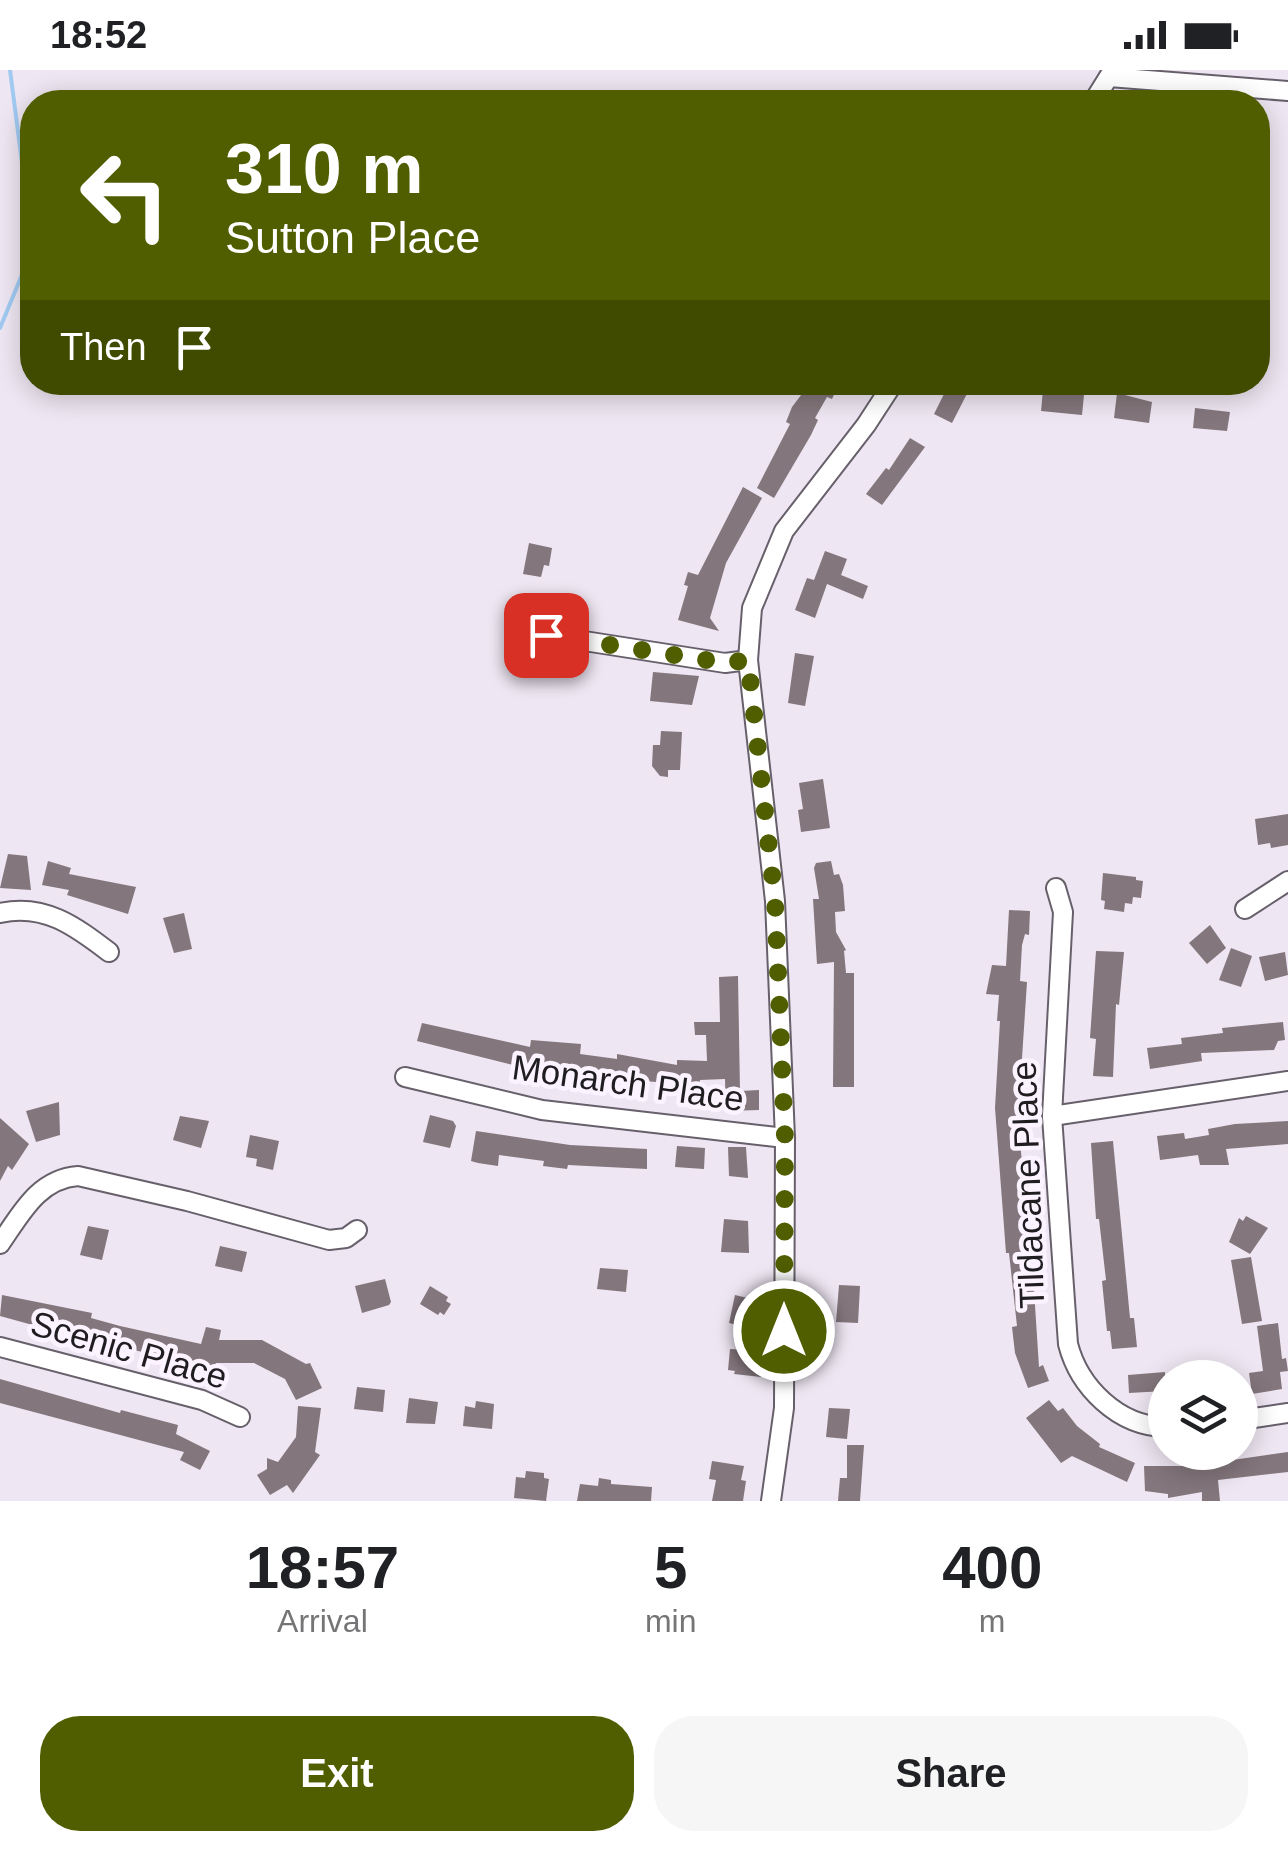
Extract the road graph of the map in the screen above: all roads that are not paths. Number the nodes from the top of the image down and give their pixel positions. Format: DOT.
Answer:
graph roads {
  1 [pos="1111,73"];
  2 [pos="1288,91"];
  3 [pos="886,395"];
  4 [pos="546,635"];
  5 [pos="748,660"];
  6 [pos="1288,881"];
  7 [pos="1056,888"];
  8 [pos="1245,909"];
  9 [pos="0,913"];
  10 [pos="109,952"];
  11 [pos="405,1077"];
  12 [pos="1288,1081"];
  13 [pos="1052,1116"];
  14 [pos="785,1138"];
  15 [pos="357,1230"];
  16 [pos="0,1244"];
  17 [pos="0,1346"];
  18 [pos="1288,1413"];
  19 [pos="240,1417"];
  20 [pos="1258,1417"];
  21 [pos="1148,1424"];
  22 [pos="771,1501"];
  1 -- 2 [label="street"];
  3 -- 5 [label="street"];
  4 -- 5 [label="street"];
  5 -- 14 [label="street"];
  6 -- 8 [label="street"];
  7 -- 13 [label="street, Tildacane Place"];
  9 -- 10 [label="street"];
  11 -- 14 [label="street, Monarch Place"];
  12 -- 13 [label="street"];
  13 -- 21 [label="street, Tildacane Place"];
  14 -- 22 [label="street"];
  15 -- 16 [label="street"];
  17 -- 19 [label="street, Scenic Place"];
  18 -- 20 [label="street"];
}
